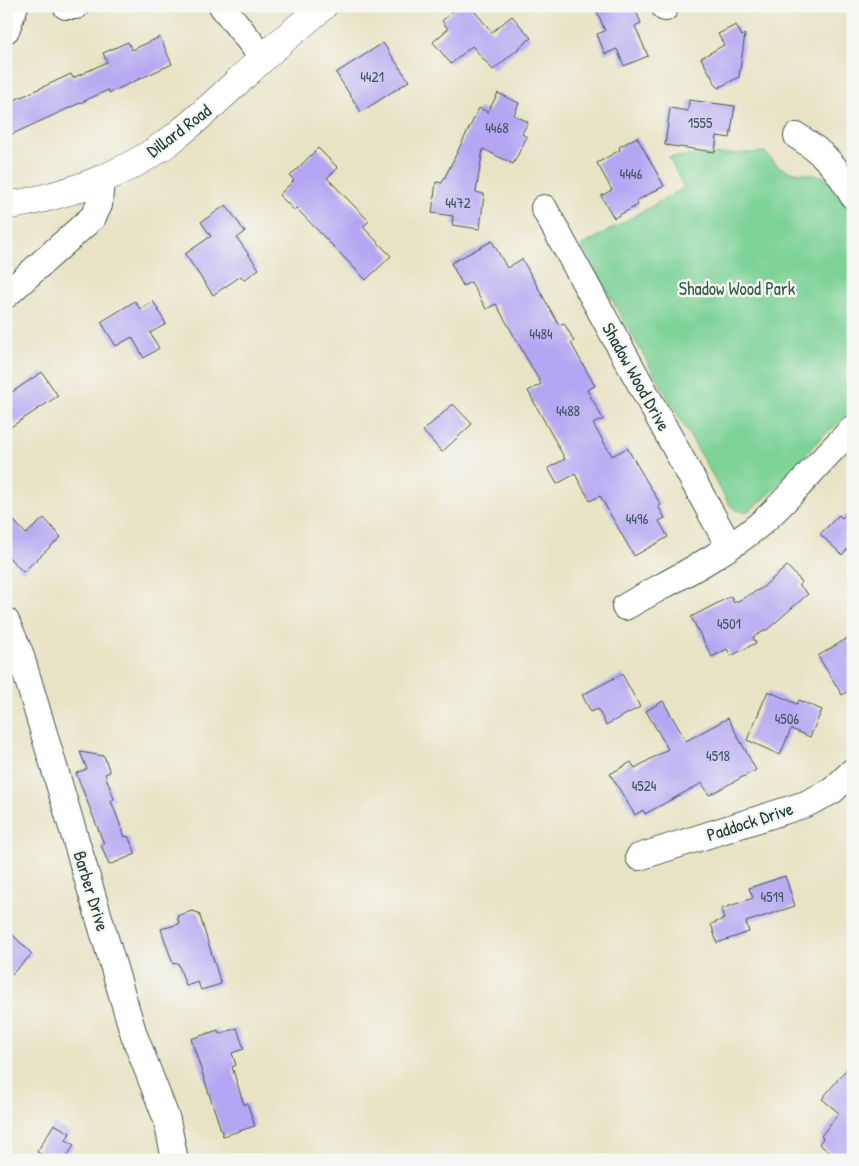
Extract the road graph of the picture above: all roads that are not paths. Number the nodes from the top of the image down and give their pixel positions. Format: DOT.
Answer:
graph roads {
  1 [pos="15,6"];
  2 [pos="66,6"];
  3 [pos="76,6"];
  4 [pos="222,6"];
  5 [pos="323,6"];
  6 [pos="6,30"];
  7 [pos="263,58"];
  8 [pos="797,136"];
  9 [pos="101,179"];
  10 [pos="853,196"];
  11 [pos="6,206"];
  12 [pos="544,208"];
  13 [pos="6,295"];
  14 [pos="853,429"];
  15 [pos="729,546"];
  16 [pos="625,606"];
  17 [pos="6,621"];
  18 [pos="853,771"];
  19 [pos="639,857"];
  20 [pos="175,1160"];
  1 -- 6 [label="street"];
  2 -- 3 [label="street"];
  4 -- 7 [label="street"];
  5 -- 7 [label="street, Dillard Road"];
  7 -- 9 [label="street, Dillard Road"];
  8 -- 10 [label="street"];
  9 -- 11 [label="street, Dillard Road"];
  9 -- 13 [label="street"];
  12 -- 15 [label="street, Shadow Wood Drive"];
  14 -- 15 [label="street"];
  15 -- 16 [label="street"];
  17 -- 20 [label="street, Barber Drive"];
  18 -- 19 [label="street, Paddock Drive"];
}
